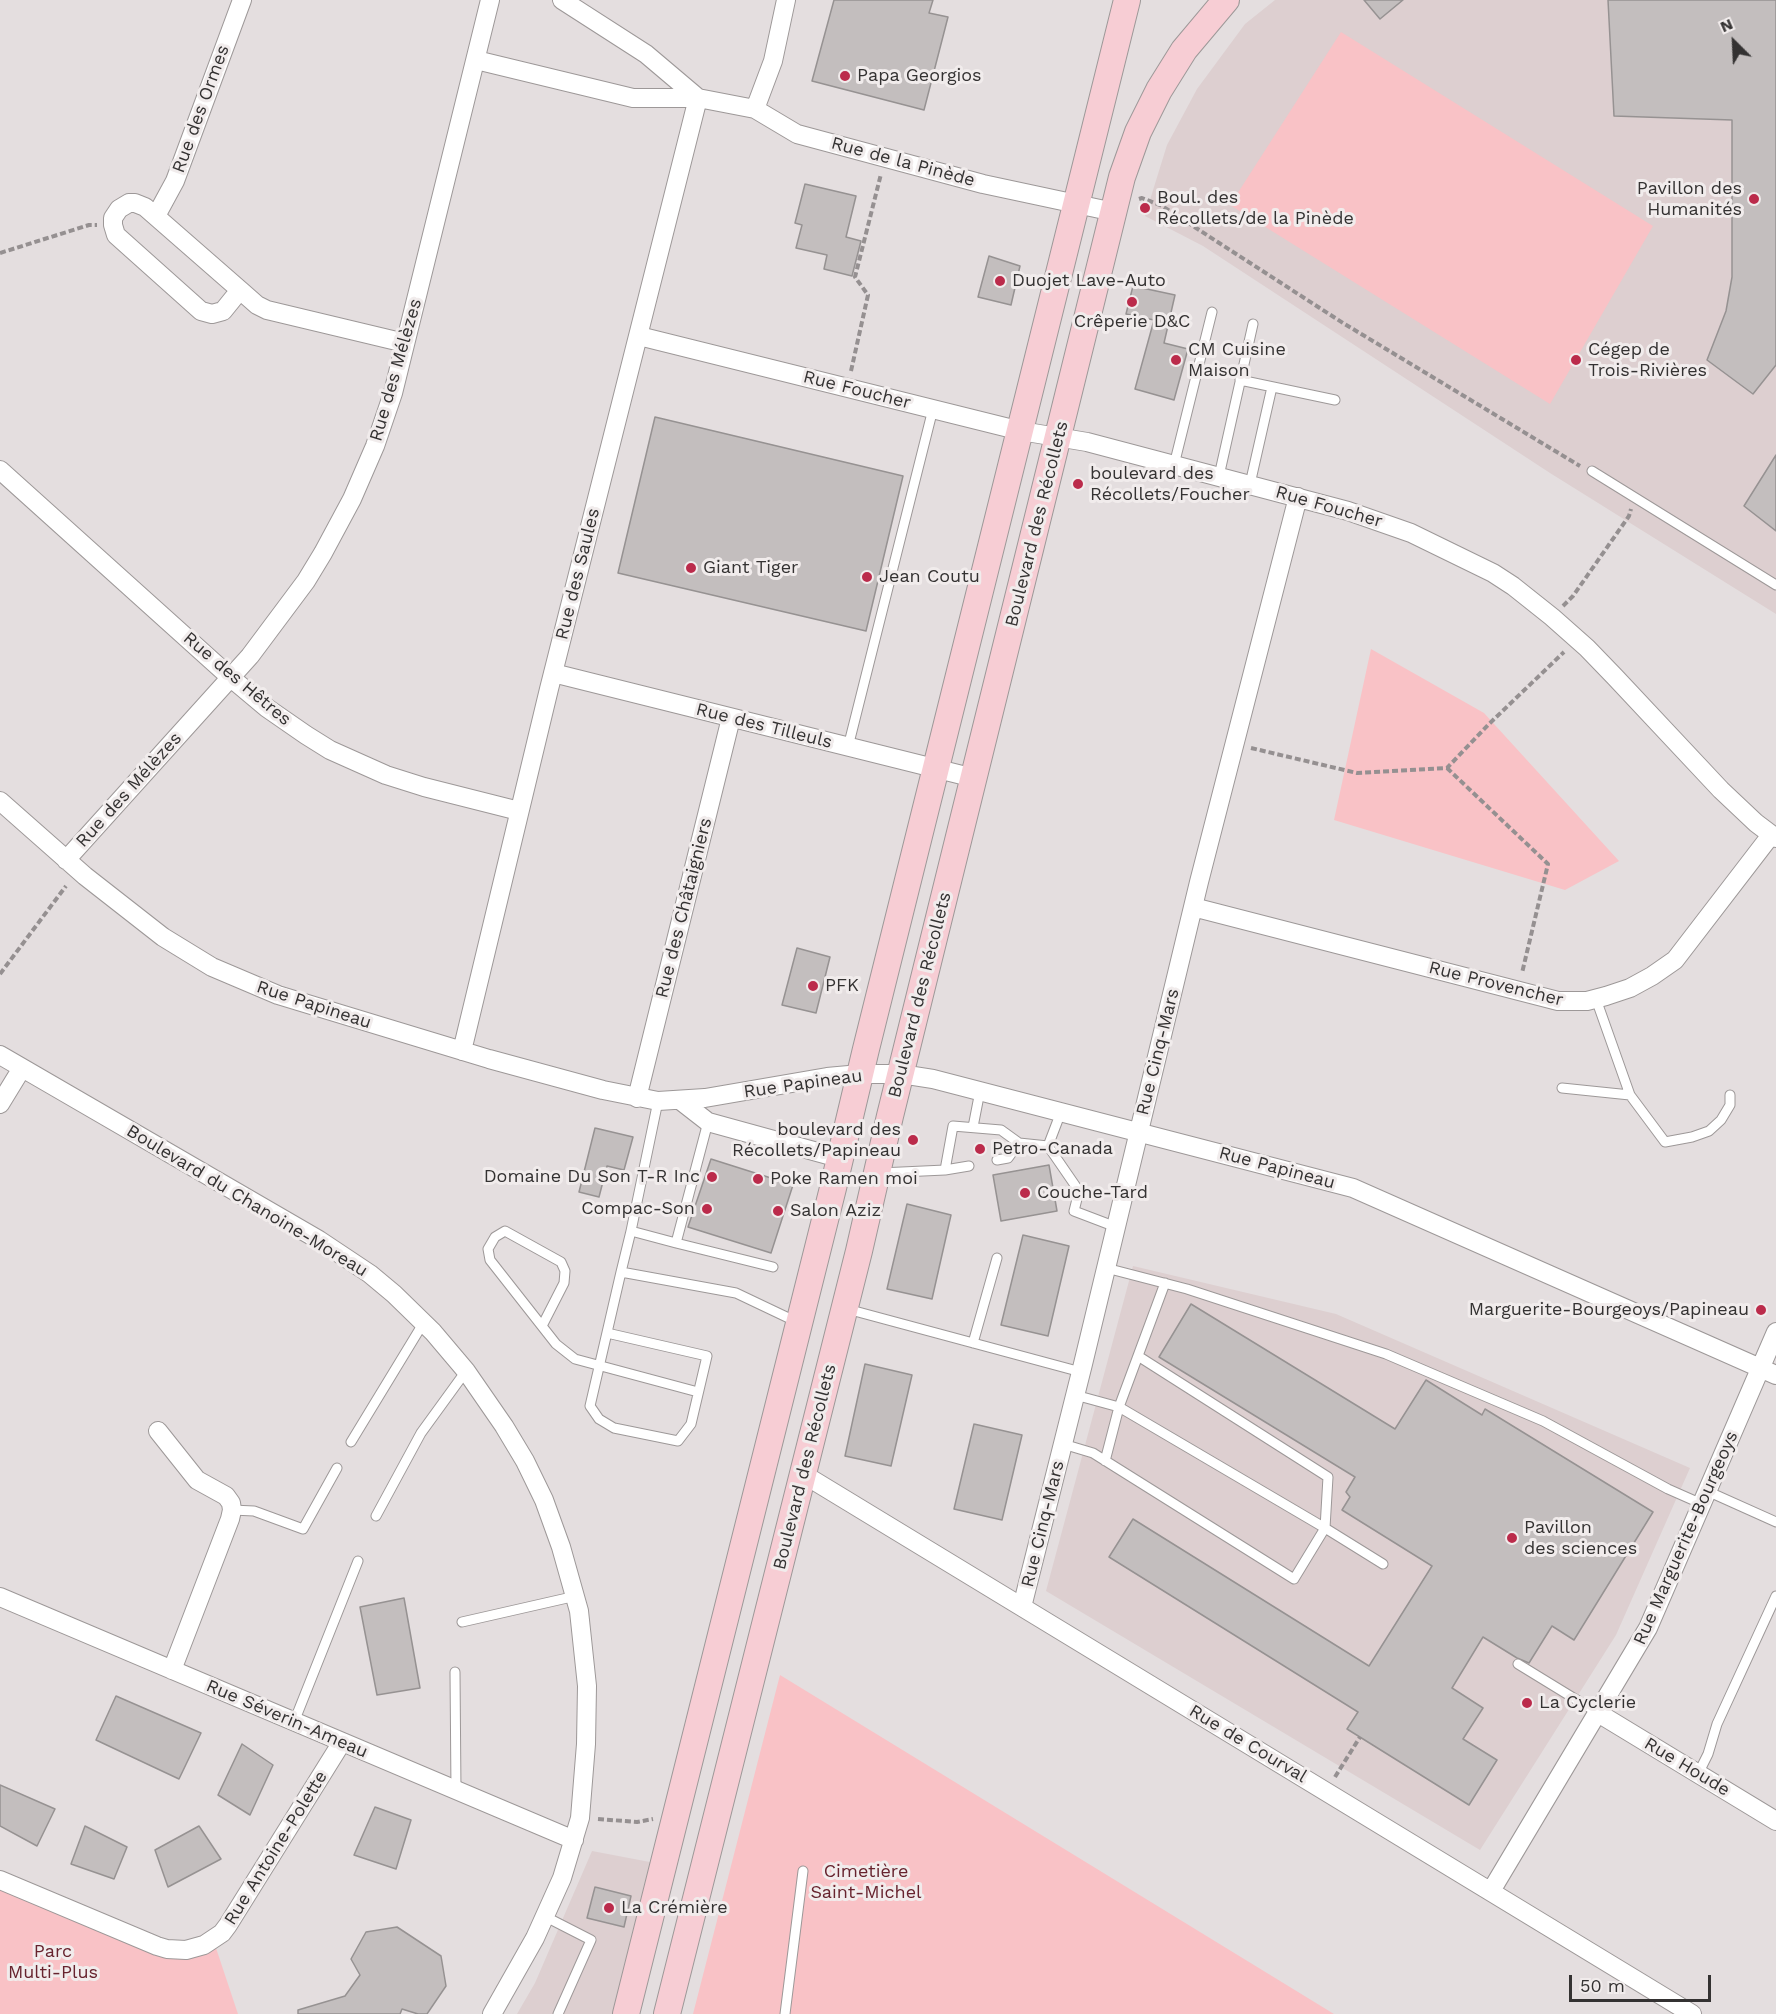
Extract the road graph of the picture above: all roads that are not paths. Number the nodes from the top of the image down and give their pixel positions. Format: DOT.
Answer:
graph roads {
  1 [pos="242,0"];
  2 [pos="490,0"];
  3 [pos="562,0"];
  4 [pos="786,0"];
  5 [pos="1127,0"];
  6 [pos="1226,0"];
  7 [pos="476,60"];
  8 [pos="698,98"];
  9 [pos="755,109"];
  10 [pos="1077,204"];
  11 [pos="1114,212"];
  12 [pos="156,216"];
  13 [pos="240,290"];
  14 [pos="1212,312"];
  15 [pos="1253,324"];
  16 [pos="639,336"];
  17 [pos="405,343"];
  18 [pos="1240,381"];
  19 [pos="1272,387"];
  20 [pos="1335,400"];
  21 [pos="933,409"];
  22 [pos="1021,431"];
  23 [pos="1059,437"];
  24 [pos="1174,465"];
  25 [pos="0,470"];
  26 [pos="1592,471"];
  27 [pos="1219,476"];
  28 [pos="1250,484"];
  29 [pos="1298,497"];
  30 [pos="1776,585"];
  31 [pos="553,673"];
  32 [pos="230,677"];
  33 [pos="731,718"];
  34 [pos="848,747"];
  35 [pos="936,769"];
  36 [pos="974,778"];
  37 [pos="0,801"];
  38 [pos="519,811"];
  39 [pos="1774,836"];
  40 [pos="66,860"];
  41 [pos="1193,907"];
  42 [pos="1596,999"];
  43 [pos="462,1051"];
  44 [pos="0,1055"];
  45 [pos="22,1068"];
  46 [pos="860,1074"];
  47 [pos="901,1074"];
  48 [pos="1562,1088"];
  49 [pos="980,1091"];
  50 [pos="1630,1095"];
  51 [pos="1730,1095"];
  52 [pos="637,1098"];
  53 [pos="658,1101"];
  54 [pos="681,1101"];
  55 [pos="0,1104"];
  56 [pos="1061,1112"];
  57 [pos="708,1122"];
  58 [pos="973,1127"];
  59 [pos="1138,1132"];
  60 [pos="1019,1143"];
  61 [pos="1048,1146"];
  62 [pos="839,1158"];
  63 [pos="997,1160"];
  64 [pos="969,1166"];
  65 [pos="945,1170"];
  66 [pos="878,1173"];
  67 [pos="1116,1227"];
  68 [pos="631,1231"];
  69 [pos="676,1243"];
  70 [pos="997,1258"];
  71 [pos="773,1267"];
  72 [pos="1106,1268"];
  73 [pos="621,1272"];
  74 [pos="1165,1283"];
  75 [pos="844,1308"];
  76 [pos="423,1322"];
  77 [pos="799,1323"];
  78 [pos="542,1326"];
  79 [pos="1776,1332"];
  80 [pos="607,1333"];
  81 [pos="973,1343"];
  82 [pos="1138,1356"];
  83 [pos="599,1367"];
  84 [pos="466,1371"];
  85 [pos="1081,1372"];
  86 [pos="1768,1372"];
  87 [pos="698,1392"];
  88 [pos="1075,1395"];
  89 [pos="1119,1407"];
  90 [pos="159,1431"];
  91 [pos="351,1442"];
  92 [pos="1063,1444"];
  93 [pos="1105,1461"];
  94 [pos="337,1468"];
  95 [pos="803,1474"];
  96 [pos="1705,1497"];
  97 [pos="232,1510"];
  98 [pos="376,1515"];
  99 [pos="1776,1522"];
  100 [pos="1325,1528"];
  101 [pos="358,1561"];
  102 [pos="1383,1564"];
  103 [pos="576,1596"];
  104 [pos="1776,1596"];
  105 [pos="0,1597"];
  106 [pos="1022,1607"];
  107 [pos="462,1622"];
  108 [pos="1518,1664"];
  109 [pos="172,1670"];
  110 [pos="455,1672"];
  111 [pos="1598,1713"];
  112 [pos="294,1722"];
  113 [pos="342,1743"];
  114 [pos="1698,1774"];
  115 [pos="456,1791"];
  116 [pos="1776,1821"];
  117 [pos="574,1840"];
  118 [pos="803,1871"];
  119 [pos="0,1880"];
  120 [pos="1491,1891"];
  121 [pos="546,1917"];
  122 [pos="492,2014"];
  123 [pos="558,2014"];
  124 [pos="626,2014"];
  125 [pos="667,2014"];
  126 [pos="785,2014"];
  127 [pos="1692,2014"];
  1 -- 12 [label="street, Rue des Ormes"];
  2 -- 7 [label="street, Rue des Mélèzes"];
  3 -- 8 [label="street, Rue de la Pinède"];
  4 -- 9 [label="street"];
  5 -- 10 [label="main road"];
  6 -- 11 [label="main road, Boulevard des Récollets"];
  7 -- 8 [label="street, Rue de la Pinède"];
  7 -- 17 [label="street, Rue des Mélèzes"];
  8 -- 9 [label="street, Rue de la Pinède"];
  8 -- 16 [label="street, Rue des Saules"];
  9 -- 10 [label="street, Rue de la Pinède"];
  10 -- 11 [label="street, Rue de la Pinède"];
  10 -- 22 [label="main road"];
  11 -- 23 [label="main road, Boulevard des Récollets"];
  12 -- 13 [label="street"];
  12 -- 13 [label="street"];
  13 -- 17 [label="street"];
  14 -- 24 [label="lane"];
  15 -- 18 [label="lane"];
  16 -- 21 [label="street, Rue Foucher"];
  16 -- 31 [label="street, Rue des Saules"];
  17 -- 32 [label="street, Rue des Mélèzes"];
  18 -- 19 [label="lane"];
  18 -- 27 [label="lane"];
  19 -- 20 [label="lane"];
  19 -- 28 [label="lane"];
  21 -- 22 [label="street, Rue Foucher"];
  21 -- 34 [label="lane"];
  22 -- 23 [label="street, Rue Foucher"];
  22 -- 35 [label="main road"];
  23 -- 24 [label="street, Rue Foucher"];
  23 -- 36 [label="main road, Boulevard des Récollets"];
  24 -- 27 [label="street, Rue Foucher"];
  25 -- 32 [label="street, Rue des Hêtres"];
  26 -- 30 [label="lane"];
  27 -- 28 [label="street, Rue Foucher"];
  28 -- 29 [label="street, Rue Foucher"];
  29 -- 39 [label="street, Rue Foucher"];
  29 -- 41 [label="street, Rue Cinq-Mars"];
  31 -- 33 [label="street, Rue des Tilleuls"];
  31 -- 38 [label="street, Rue des Saules"];
  32 -- 38 [label="street, Rue des Hêtres"];
  32 -- 40 [label="street, Rue des Mélèzes"];
  33 -- 34 [label="street, Rue des Tilleuls"];
  33 -- 52 [label="street, Rue des Châtaigniers"];
  34 -- 35 [label="street, Rue des Tilleuls"];
  35 -- 36 [label="street, Rue des Tilleuls"];
  35 -- 46 [label="main road"];
  36 -- 47 [label="main road, Boulevard des Récollets"];
  37 -- 40 [label="street, Rue Papineau"];
  38 -- 43 [label="street, Rue des Saules"];
  39 -- 42 [label="street, Rue Provencher"];
  40 -- 43 [label="street, Rue Papineau"];
  41 -- 42 [label="street, Rue Provencher"];
  41 -- 59 [label="street, Rue Cinq-Mars"];
  42 -- 50 [label="lane"];
  43 -- 52 [label="street, Rue Papineau"];
  44 -- 45 [label="street, Boulevard du Chanoine-Moreau"];
  45 -- 55 [label="street"];
  45 -- 76 [label="street, Boulevard du Chanoine-Moreau"];
  46 -- 47 [label="street, Rue Papineau"];
  46 -- 54 [label="street, Rue Papineau"];
  46 -- 62 [label="main road"];
  47 -- 49 [label="street, Rue Papineau"];
  47 -- 66 [label="main road, Boulevard des Récollets"];
  48 -- 50 [label="lane"];
  49 -- 56 [label="street, Rue Papineau"];
  49 -- 58 [label="lane"];
  50 -- 51 [label="lane"];
  52 -- 53 [label="street, Rue Papineau"];
  53 -- 54 [label="street, Rue Papineau"];
  53 -- 68 [label="lane"];
  54 -- 57 [label="street"];
  56 -- 59 [label="street, Rue Papineau"];
  56 -- 61 [label="lane"];
  57 -- 62 [label="street"];
  57 -- 69 [label="lane"];
  58 -- 60 [label="lane"];
  58 -- 65 [label="lane"];
  59 -- 67 [label="street, Rue Cinq-Mars"];
  59 -- 86 [label="street, Rue Papineau"];
  60 -- 61 [label="lane"];
  60 -- 63 [label="lane"];
  61 -- 67 [label="lane"];
  62 -- 77 [label="main road"];
  64 -- 65 [label="lane"];
  65 -- 66 [label="lane"];
  66 -- 75 [label="main road, Boulevard des Récollets"];
  67 -- 72 [label="street, Rue Cinq-Mars"];
  68 -- 69 [label="lane"];
  68 -- 73 [label="lane"];
  69 -- 71 [label="lane"];
  70 -- 81 [label="lane"];
  72 -- 74 [label="lane"];
  72 -- 85 [label="street, Rue Cinq-Mars"];
  73 -- 77 [label="lane"];
  73 -- 80 [label="lane"];
  74 -- 82 [label="lane"];
  74 -- 96 [label="lane"];
  75 -- 81 [label="lane"];
  75 -- 95 [label="main road, Boulevard des Récollets"];
  76 -- 84 [label="street, Boulevard du Chanoine-Moreau"];
  76 -- 91 [label="lane"];
  77 -- 124 [label="main road"];
  78 -- 78 [label="lane"];
  78 -- 83 [label="lane"];
  79 -- 86 [label="street, Rue Marguerite-Bourgeoys"];
  80 -- 83 [label="lane"];
  80 -- 87 [label="lane"];
  81 -- 85 [label="lane"];
  82 -- 89 [label="lane"];
  82 -- 100 [label="lane"];
  83 -- 87 [label="lane"];
  83 -- 87 [label="lane"];
  84 -- 98 [label="lane"];
  84 -- 103 [label="street, Boulevard du Chanoine-Moreau"];
  85 -- 88 [label="street, Rue Cinq-Mars"];
  86 -- 96 [label="street, Rue Marguerite-Bourgeoys"];
  88 -- 89 [label="lane"];
  88 -- 92 [label="street, Rue Cinq-Mars"];
  89 -- 93 [label="lane"];
  89 -- 100 [label="lane"];
  90 -- 97 [label="street"];
  92 -- 93 [label="lane"];
  92 -- 106 [label="street, Rue Cinq-Mars"];
  93 -- 100 [label="lane"];
  94 -- 97 [label="lane"];
  95 -- 106 [label="street, Rue de Courval"];
  95 -- 125 [label="main road, Boulevard des Récollets"];
  96 -- 99 [label="lane"];
  96 -- 111 [label="street, Rue Marguerite-Bourgeoys"];
  97 -- 109 [label="street"];
  100 -- 102 [label="lane"];
  101 -- 112 [label="lane"];
  103 -- 107 [label="lane"];
  103 -- 117 [label="street, Boulevard du Chanoine-Moreau"];
  104 -- 114 [label="lane"];
  105 -- 109 [label="street, Rue Séverin-Ameau"];
  106 -- 120 [label="street, Rue de Courval"];
  108 -- 111 [label="lane"];
  109 -- 112 [label="street, Rue Séverin-Ameau"];
  110 -- 115 [label="lane"];
  111 -- 114 [label="street, Rue Houde"];
  111 -- 120 [label="street, Rue Marguerite-Bourgeoys"];
  112 -- 113 [label="street, Rue Séverin-Ameau"];
  113 -- 115 [label="street, Rue Séverin-Ameau"];
  113 -- 119 [label="street, Rue Antoine-Polette"];
  114 -- 116 [label="street, Rue Houde"];
  115 -- 117 [label="street, Rue Séverin-Ameau"];
  117 -- 121 [label="street, Boulevard du Chanoine-Moreau"];
  118 -- 126 [label="lane"];
  120 -- 127 [label="street, Rue de Courval"];
  121 -- 122 [label="street, Boulevard du Chanoine-Moreau"];
  121 -- 123 [label="lane"];
}
